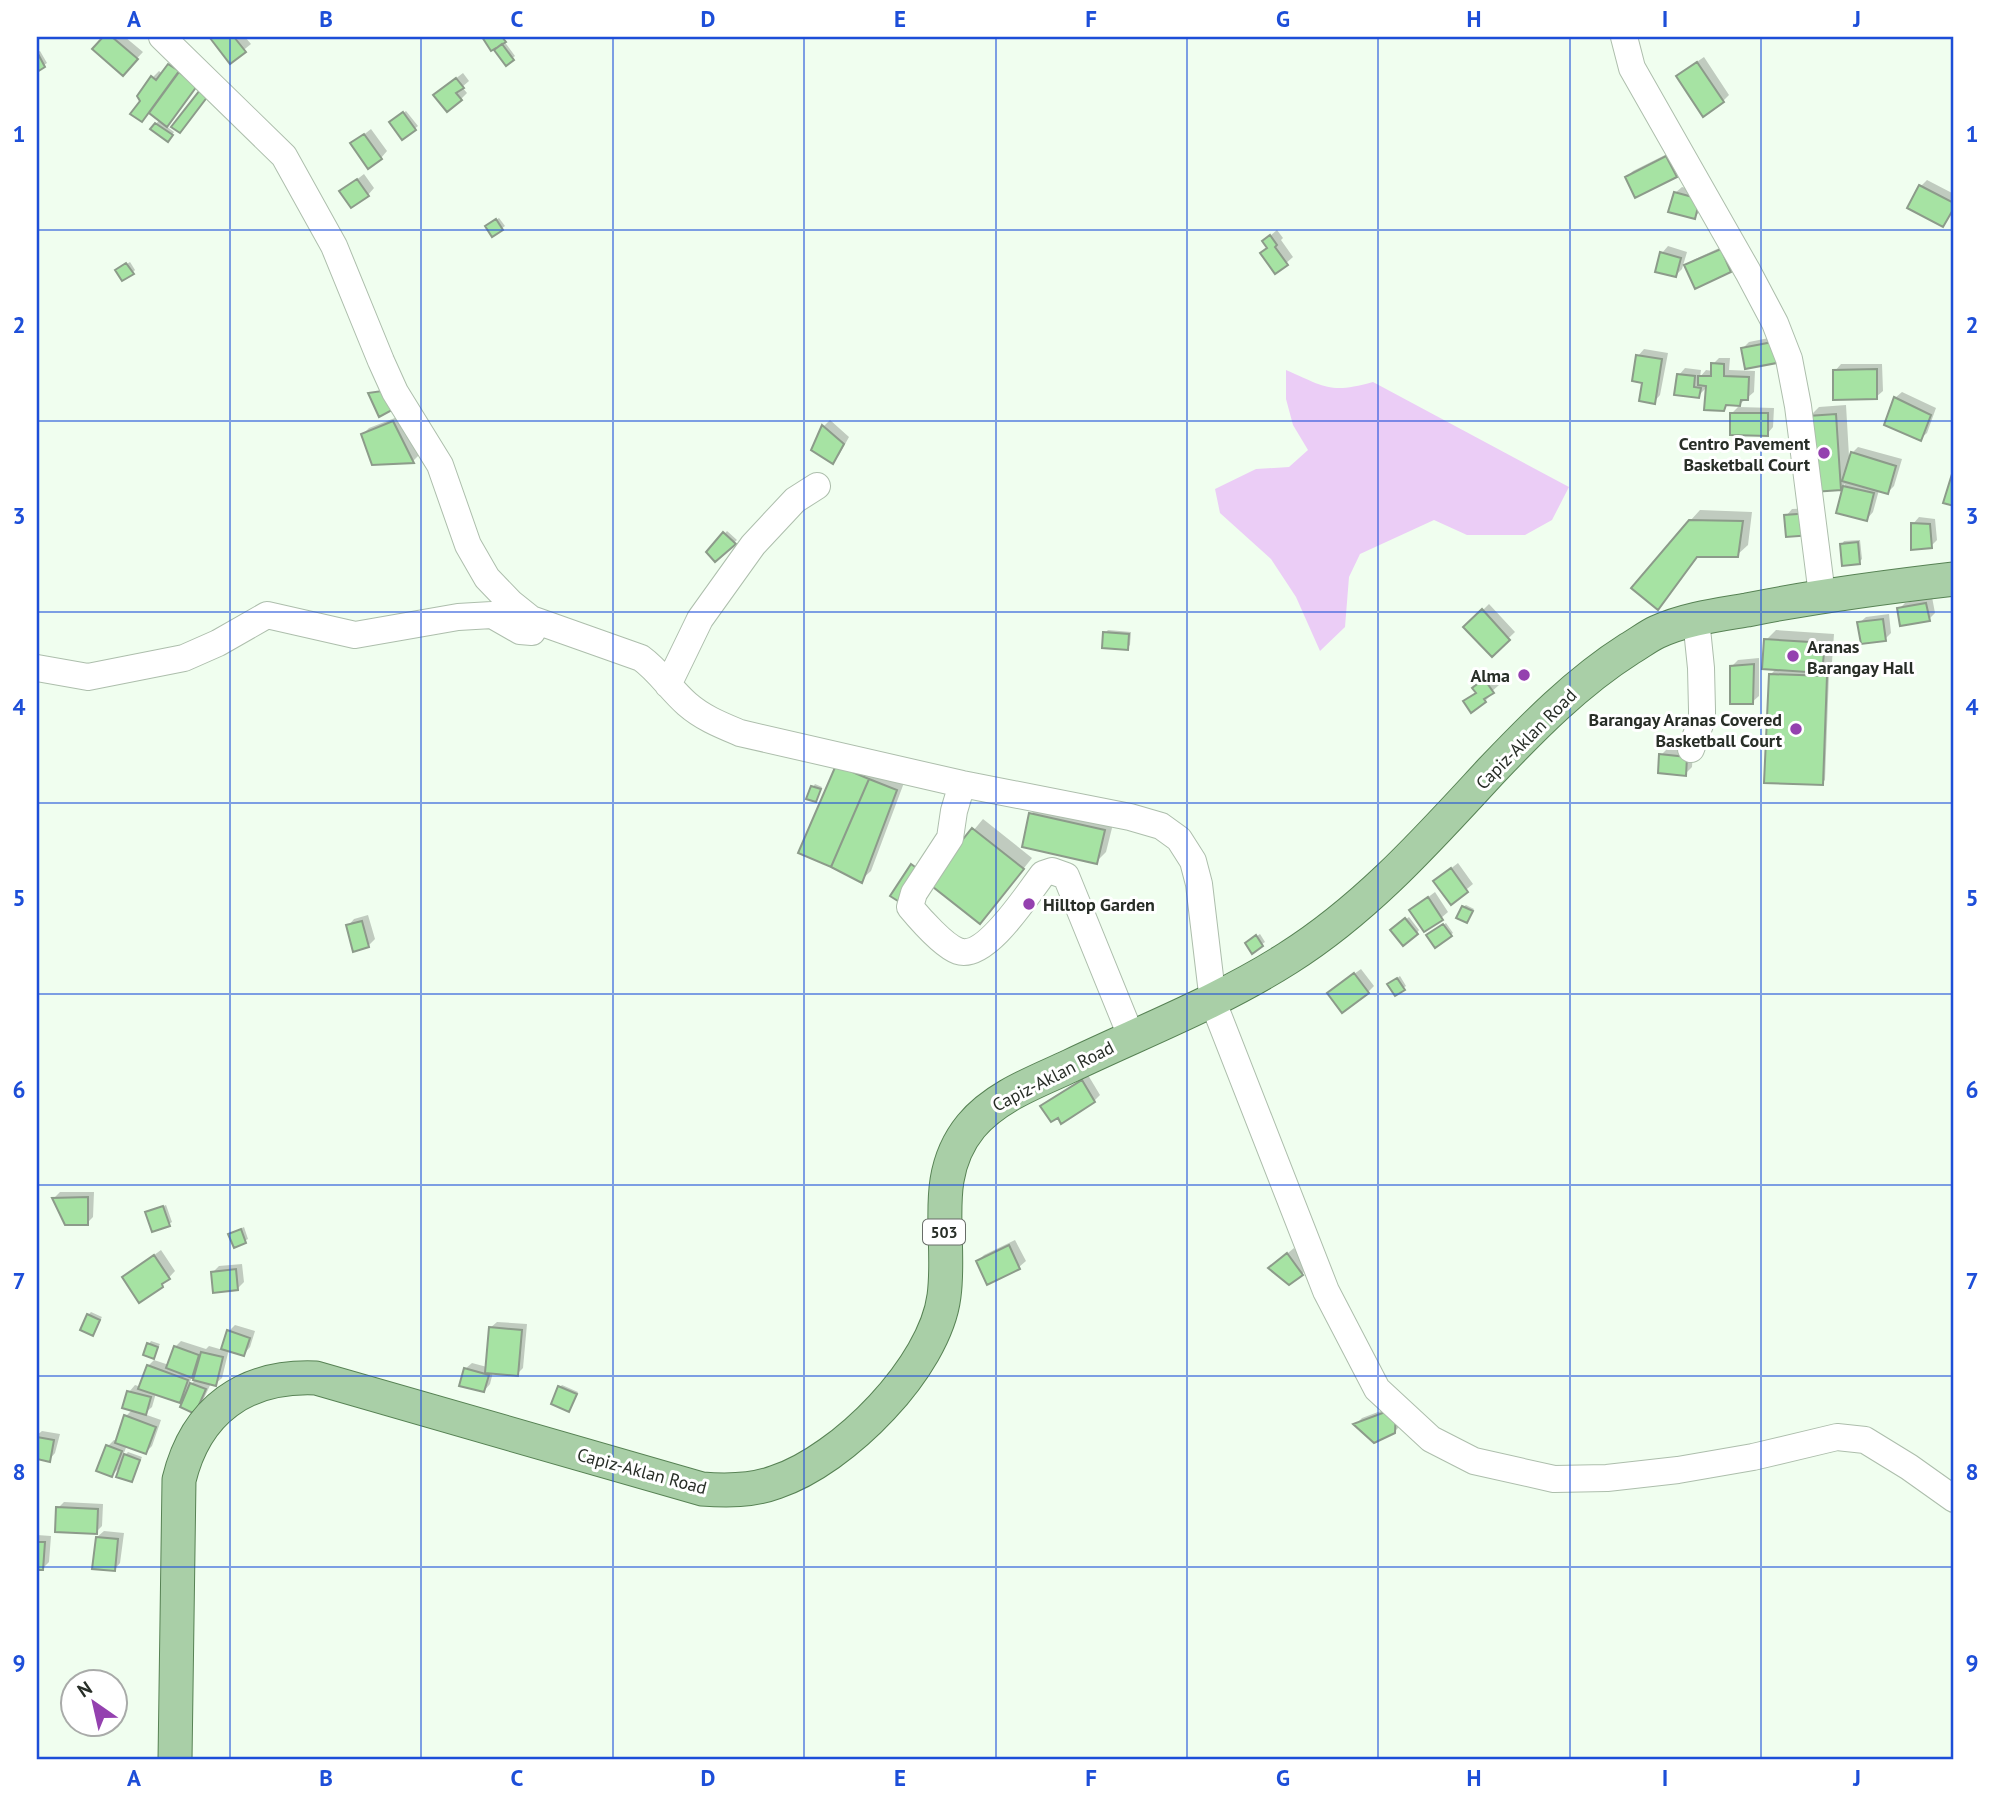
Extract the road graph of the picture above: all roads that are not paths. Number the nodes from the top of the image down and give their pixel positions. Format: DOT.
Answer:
graph roads {
  1 [pos="162,37"];
  2 [pos="1624,37"];
  3 [pos="817,486"];
  4 [pos="1954,579"];
  5 [pos="1822,595"];
  6 [pos="1696,619"];
  7 [pos="558,629"];
  8 [pos="37,668"];
  9 [pos="668,685"];
  10 [pos="1691,749"];
  11 [pos="962,784"];
  12 [pos="1213,1002"];
  13 [pos="1131,1036"];
  14 [pos="1954,1499"];
  15 [pos="175,1760"];
  1 -- 7 [label="street"];
  2 -- 5 [label="street"];
  3 -- 9 [label="street"];
  4 -- 5 [label="main road, Capiz-Aklan Road / 503"];
  5 -- 6 [label="main road, Capiz-Aklan Road / 503"];
  6 -- 10 [label="street"];
  6 -- 12 [label="main road, Capiz-Aklan Road / 503"];
  7 -- 8 [label="street"];
  7 -- 9 [label="street"];
  9 -- 11 [label="street"];
  11 -- 12 [label="street"];
  11 -- 13 [label="street"];
  12 -- 13 [label="main road, Capiz-Aklan Road / 503"];
  12 -- 14 [label="street"];
  13 -- 15 [label="main road, Capiz-Aklan Road / 503"];
}
